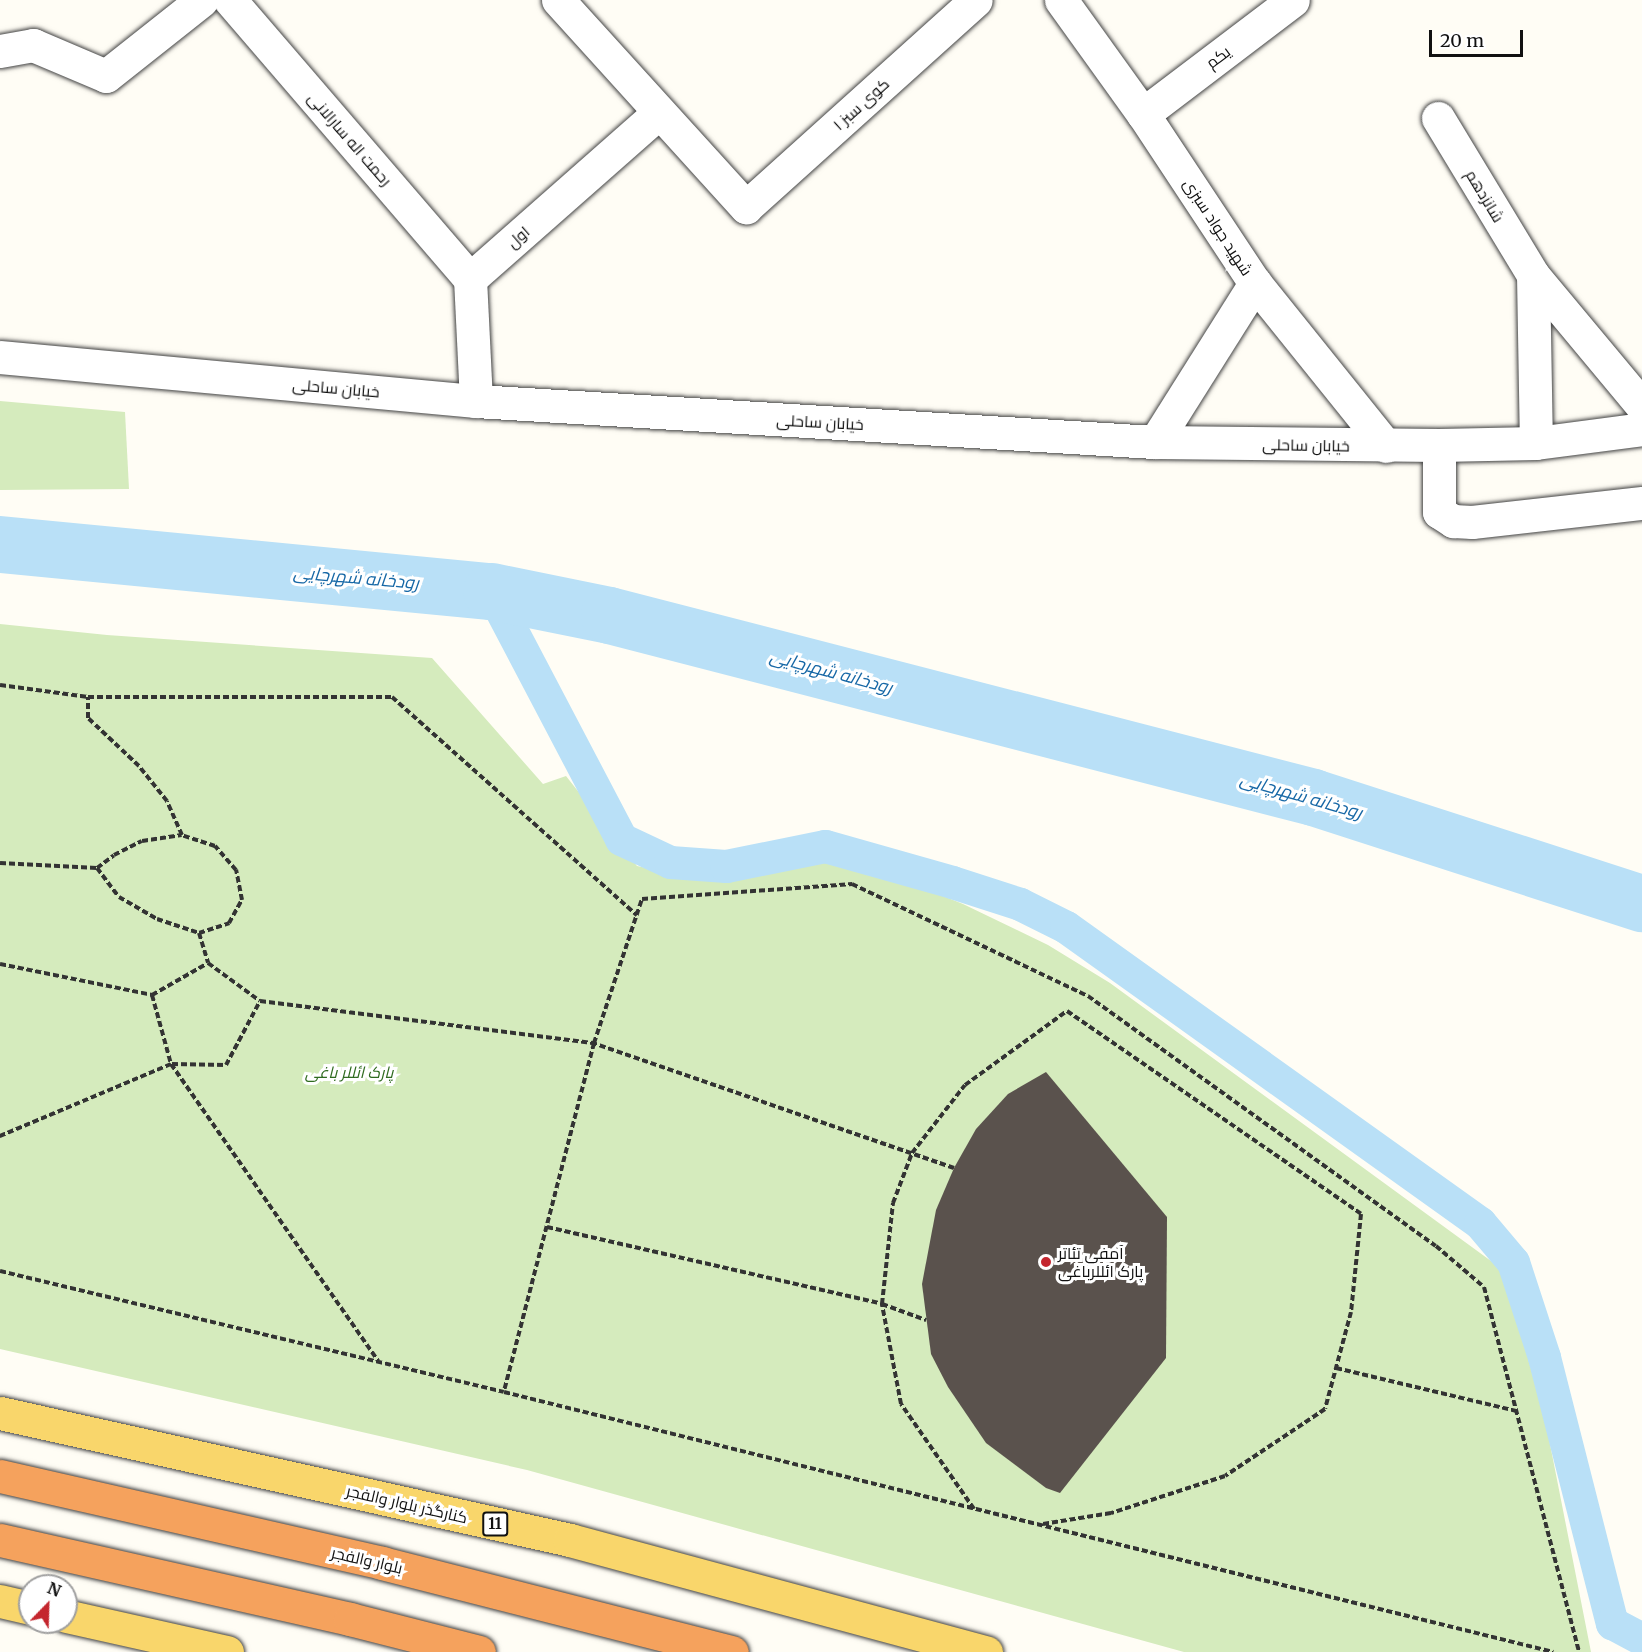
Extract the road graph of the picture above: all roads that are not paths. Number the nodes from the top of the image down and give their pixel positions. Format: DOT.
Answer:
graph roads {
  1 [pos="202,0"];
  2 [pos="230,0"];
  3 [pos="558,0"];
  4 [pos="976,0"];
  5 [pos="1061,0"];
  6 [pos="1293,0"];
  7 [pos="0,51"];
  8 [pos="658,113"];
  9 [pos="1143,114"];
  10 [pos="1438,118"];
  11 [pos="1533,275"];
  12 [pos="470,279"];
  13 [pos="1255,283"];
  14 [pos="0,357"];
  15 [pos="476,401"];
  16 [pos="1642,406"];
  17 [pos="1642,429"];
  18 [pos="1155,442"];
  19 [pos="1536,443"];
  20 [pos="1439,445"];
  21 [pos="1386,446"];
  22 [pos="1642,503"];
  23 [pos="0,1413"];
  24 [pos="0,1476"];
  25 [pos="0,1540"];
  26 [pos="0,1601"];
  27 [pos="18,1605"];
  28 [pos="78,1619"];
  29 [pos="227,1652"];
  30 [pos="479,1652"];
  31 [pos="732,1652"];
  32 [pos="986,1652"];
  1 -- 7 [label="street"];
  2 -- 12 [label="street, رحمت اله سارالانی"];
  3 -- 8 [label="street"];
  4 -- 8 [label="street, کوی سبز ۱"];
  5 -- 9 [label="street, شهید جواد سبزی"];
  6 -- 9 [label="street, یکم"];
  8 -- 12 [label="street, اول"];
  9 -- 13 [label="street, شهید جواد سبزی"];
  10 -- 11 [label="street, شانزدهم"];
  11 -- 16 [label="street, شانزدهم"];
  11 -- 19 [label="street"];
  12 -- 15 [label="street"];
  13 -- 18 [label="street"];
  13 -- 21 [label="street, شهید جواد سبزی"];
  14 -- 15 [label="street, خیابان ساحلی"];
  15 -- 18 [label="street, خیابان ساحلی"];
  17 -- 19 [label="street, خیابان ساحلی"];
  18 -- 21 [label="street, خیابان ساحلی"];
  19 -- 20 [label="street, خیابان ساحلی"];
  20 -- 21 [label="street, خیابان ساحلی"];
  20 -- 22 [label="street"];
  23 -- 32 [label="main road, کنارگذر بلوار والفجر / 11"];
  24 -- 31 [label="highway, بلوار والفجر"];
  25 -- 30 [label="highway"];
  26 -- 27 [label="main road"];
  28 -- 29 [label="main road"];
}
